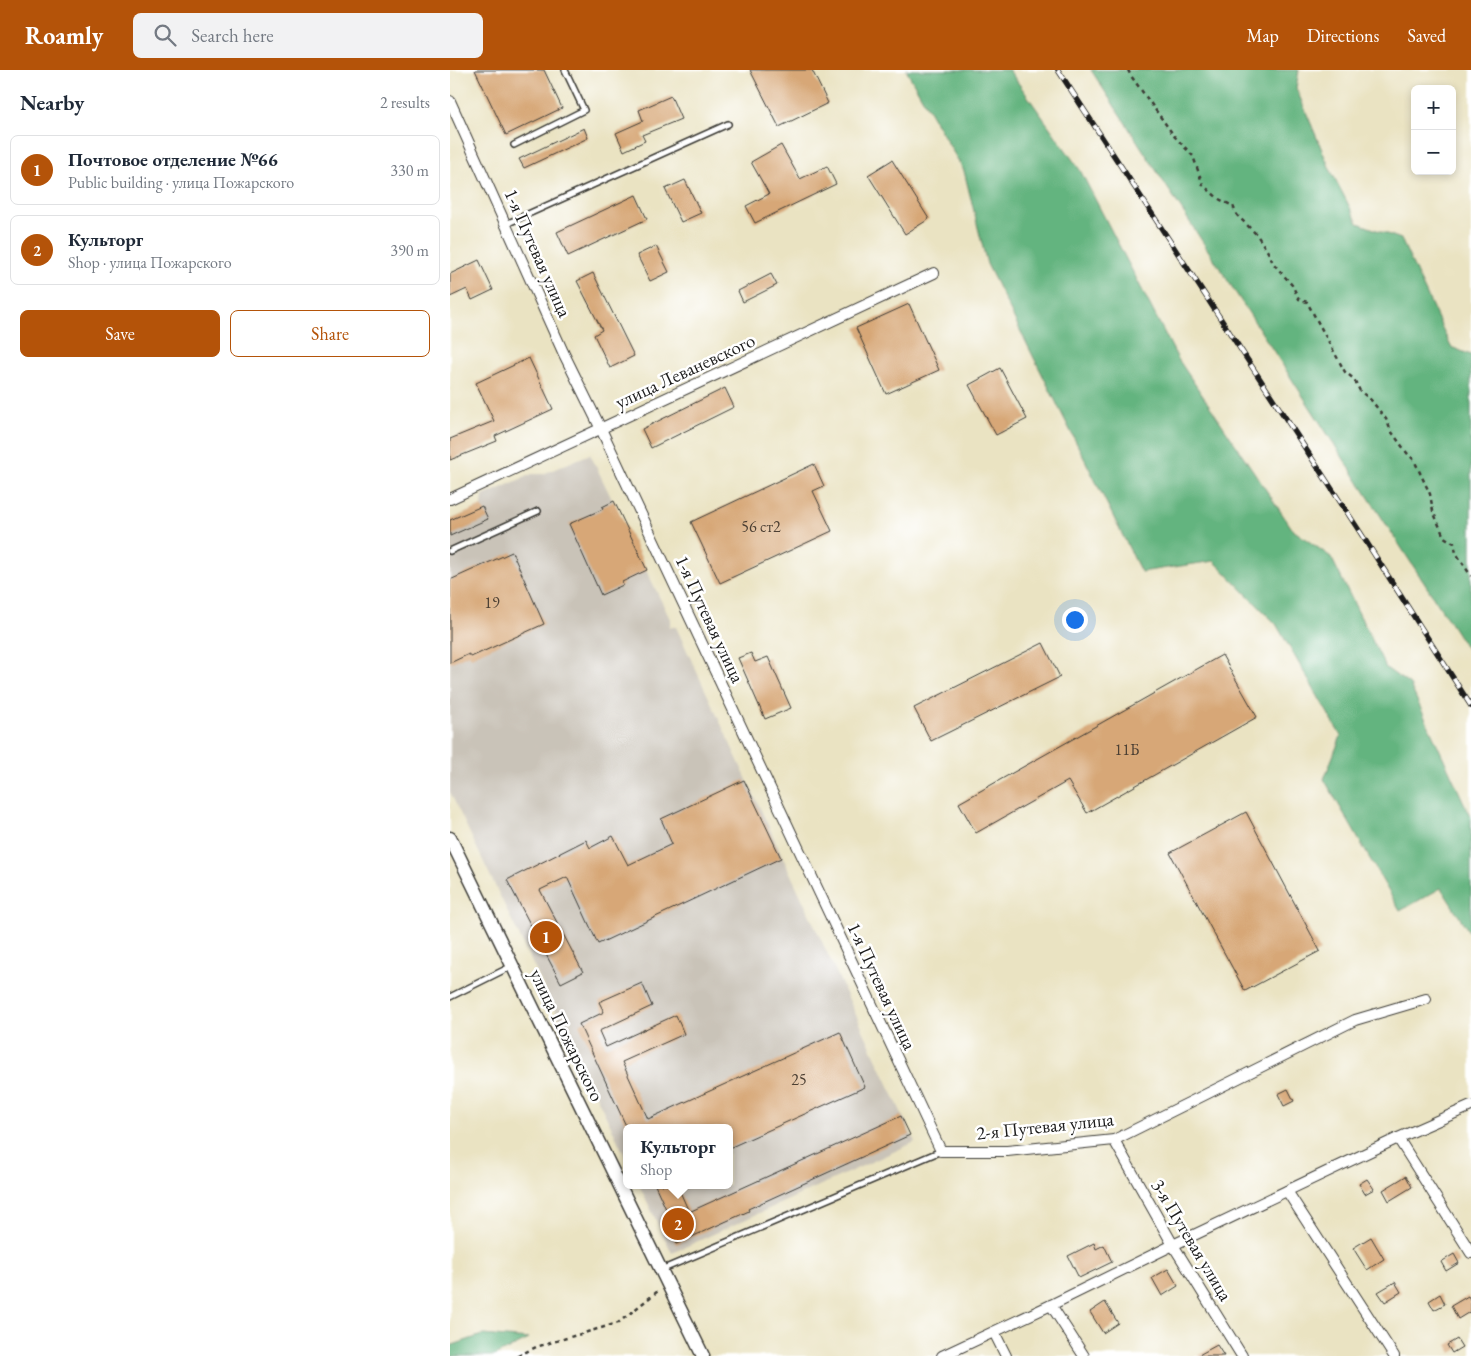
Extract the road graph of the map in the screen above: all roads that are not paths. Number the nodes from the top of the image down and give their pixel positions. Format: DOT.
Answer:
graph roads {
  1 [pos="565,70"];
  2 [pos="450,101"];
  3 [pos="728,124"];
  4 [pos="514,145"];
  5 [pos="506,224"];
  6 [pos="934,272"];
  7 [pos="601,430"];
  8 [pos="450,499"];
  9 [pos="538,511"];
  10 [pos="450,551"];
  11 [pos="450,838"];
  12 [pos="512,966"];
  13 [pos="450,997"];
  14 [pos="1426,999"];
  15 [pos="1471,1106"];
  16 [pos="1398,1138"];
  17 [pos="1114,1140"];
  18 [pos="941,1151"];
  19 [pos="1287,1191"];
  20 [pos="1173,1245"];
  21 [pos="1471,1253"];
  22 [pos="660,1270"];
  23 [pos="1051,1306"];
  24 [pos="994,1332"];
  25 [pos="702,1356"];
  26 [pos="942,1356"];
  27 [pos="1006,1356"];
  28 [pos="1084,1356"];
  29 [pos="1242,1356"];
  30 [pos="1394,1356"];
  1 -- 4 [label="lane"];
  2 -- 5 [label="street, 1-я Путевая улица"];
  3 -- 5 [label="lane"];
  5 -- 7 [label="street, 1-я Путевая улица"];
  6 -- 7 [label="street, улица Леваневского"];
  7 -- 8 [label="street, улица Леваневского"];
  7 -- 18 [label="street, 1-я Путевая улица"];
  9 -- 10 [label="lane"];
  11 -- 12 [label="street, улица Пожарского"];
  12 -- 13 [label="lane"];
  12 -- 22 [label="street, улица Пожарского"];
  14 -- 17 [label="street, 2-я Путевая улица"];
  15 -- 16 [label="street"];
  16 -- 19 [label="street"];
  16 -- 21 [label="street"];
  17 -- 18 [label="street, 2-я Путевая улица"];
  17 -- 20 [label="street, 3-я Путевая улица"];
  18 -- 22 [label="lane, 2-я Путевая улица"];
  19 -- 20 [label="street"];
  19 -- 30 [label="street"];
  20 -- 23 [label="street"];
  20 -- 29 [label="street, 3-я Путевая улица"];
  22 -- 25 [label="street, улица Пожарского"];
  23 -- 24 [label="street"];
  23 -- 28 [label="street"];
  24 -- 26 [label="street"];
  24 -- 27 [label="street"];
}
